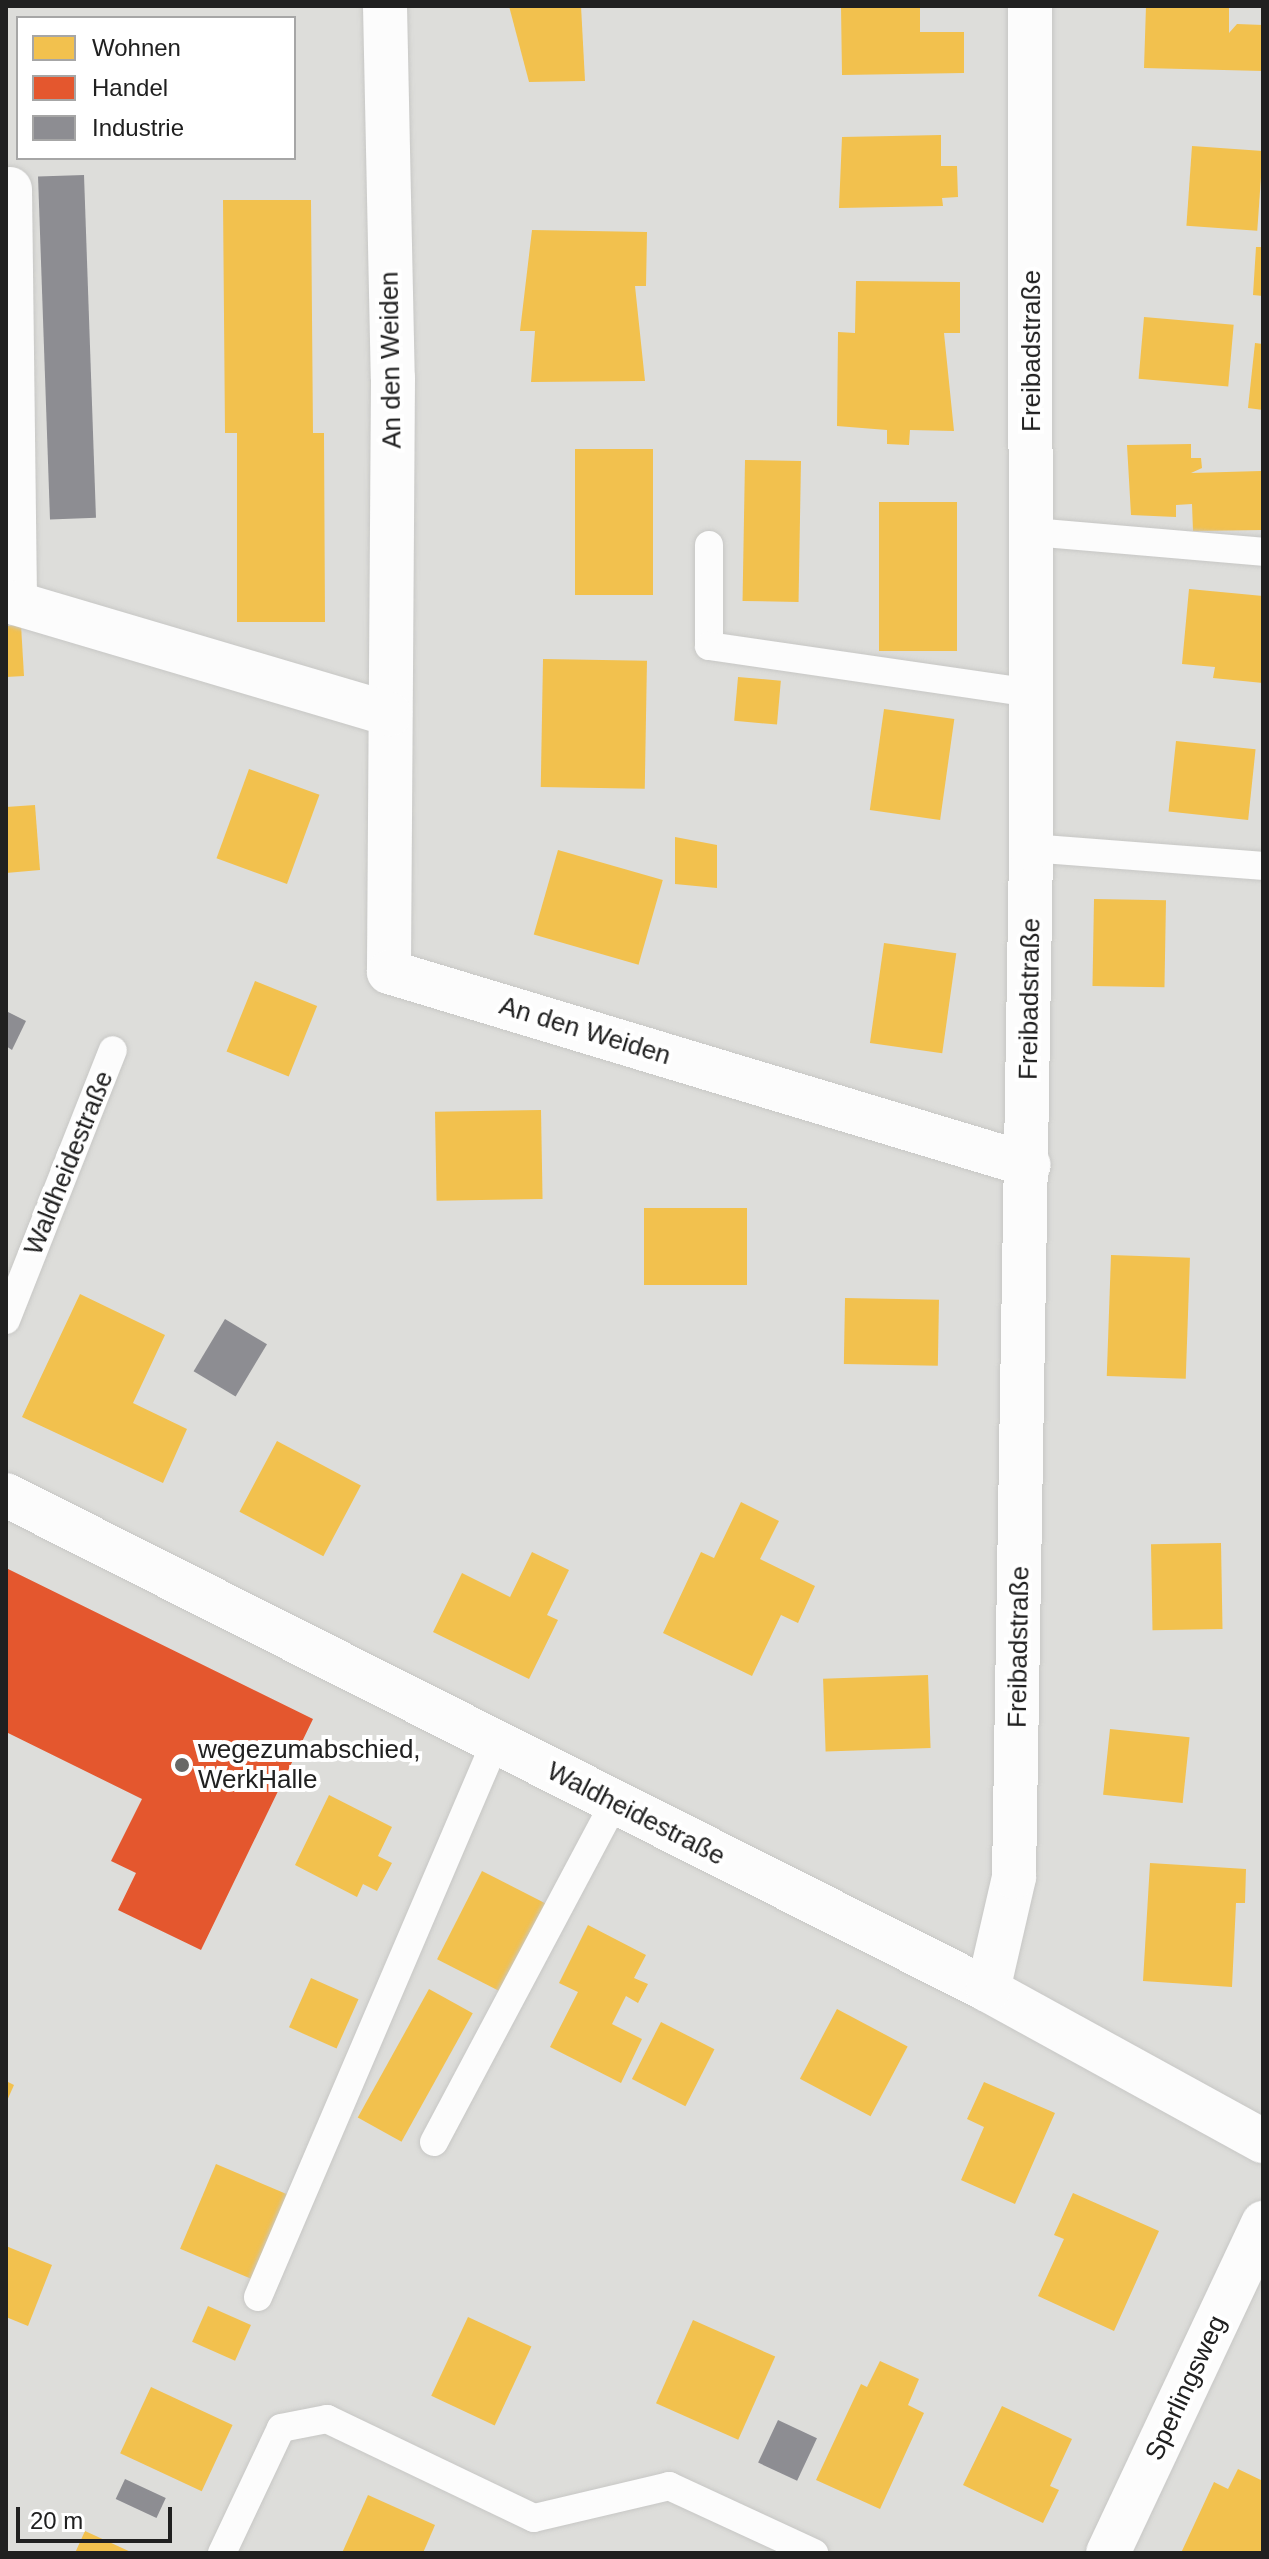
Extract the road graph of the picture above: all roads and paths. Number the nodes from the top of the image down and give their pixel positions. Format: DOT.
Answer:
graph roads {
  1 [pos="385,6"];
  2 [pos="1030,6"];
  3 [pos="10,189"];
  4 [pos="1032,532"];
  5 [pos="709,545"];
  6 [pos="1263,552"];
  7 [pos="1031,693"];
  8 [pos="390,714"];
  9 [pos="1031,848"];
  10 [pos="1263,866"];
  11 [pos="113,1050"];
  12 [pos="1029,1165"];
  13 [pos="6,1320"];
  14 [pos="6,1495"];
  15 [pos="495,1743"];
  16 [pos="614,1803"];
  17 [pos="988,1990"];
  18 [pos="1263,2141"];
  19 [pos="434,2142"];
  20 [pos="1263,2223"];
  21 [pos="258,2297"];
  22 [pos="222,2553"];
  23 [pos="814,2553"];
  24 [pos="1108,2553"];
  1 -- 8 [label="street, An den Weiden"];
  2 -- 4 [label="street, Freibadstraße"];
  3 -- 8 [label="street"];
  4 -- 6 [label="lane"];
  4 -- 7 [label="street, Freibadstraße"];
  5 -- 7 [label="lane"];
  7 -- 9 [label="street, Freibadstraße"];
  8 -- 12 [label="street, An den Weiden"];
  9 -- 10 [label="lane"];
  9 -- 12 [label="street, Freibadstraße"];
  11 -- 13 [label="lane, Waldheidestraße"];
  12 -- 17 [label="street, Freibadstraße"];
  14 -- 15 [label="street, Waldheidestraße"];
  15 -- 16 [label="street, Waldheidestraße"];
  15 -- 21 [label="lane"];
  16 -- 17 [label="street, Waldheidestraße"];
  16 -- 19 [label="lane"];
  17 -- 18 [label="street, Waldheidestraße"];
  20 -- 24 [label="street, Sperlingsweg"];
  22 -- 23 [label="lane"];
}
